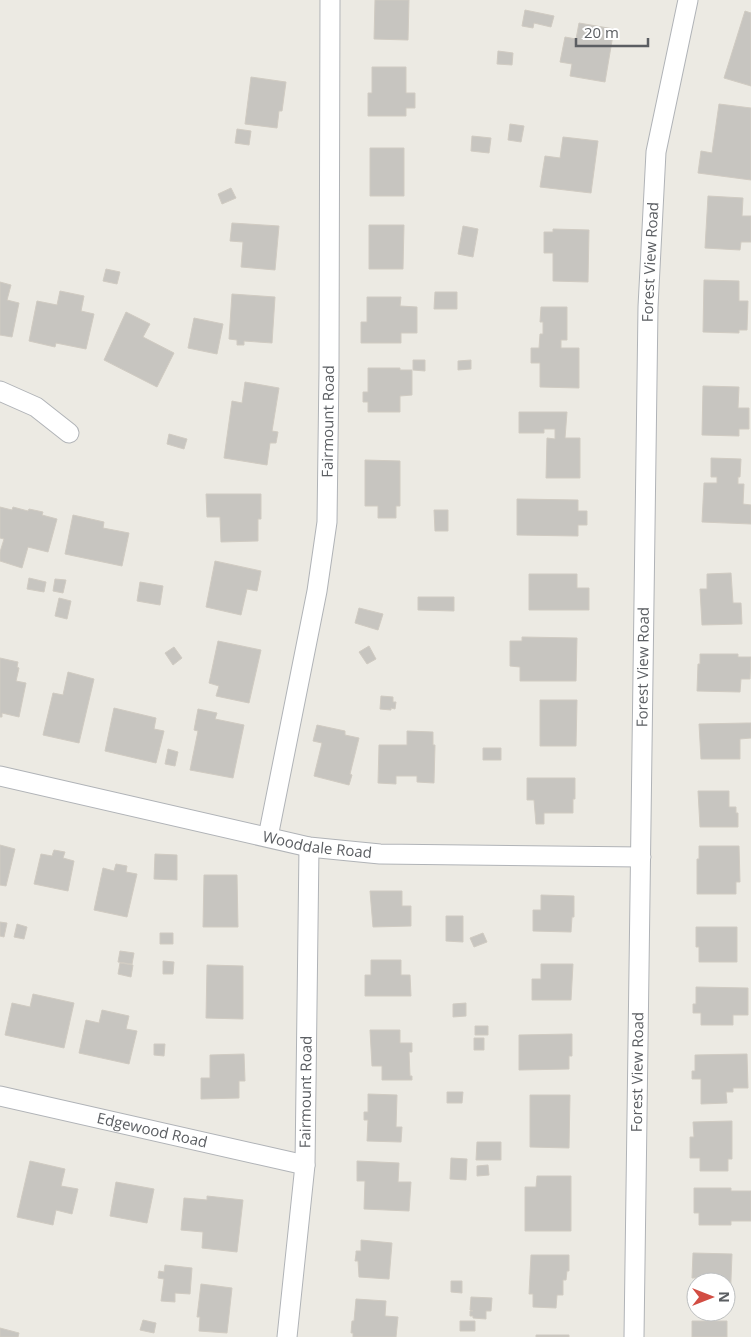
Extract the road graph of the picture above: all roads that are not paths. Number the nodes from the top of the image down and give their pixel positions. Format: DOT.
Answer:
graph roads {
  1 [pos="330,0"];
  2 [pos="688,0"];
  3 [pos="0,391"];
  4 [pos="69,433"];
  5 [pos="0,776"];
  6 [pos="268,837"];
  7 [pos="309,847"];
  8 [pos="641,857"];
  9 [pos="0,1096"];
  10 [pos="305,1165"];
  11 [pos="288,1337"];
  12 [pos="634,1337"];
  1 -- 6 [label="street, Fairmount Road"];
  2 -- 8 [label="street, Forest View Road"];
  3 -- 4 [label="street"];
  5 -- 6 [label="street, Wooddale Road"];
  6 -- 7 [label="street, Wooddale Road"];
  7 -- 8 [label="street, Wooddale Road"];
  7 -- 10 [label="street, Fairmount Road"];
  8 -- 12 [label="street, Forest View Road"];
  9 -- 10 [label="street, Edgewood Road"];
  10 -- 11 [label="street, Fairmount Road"];
}
